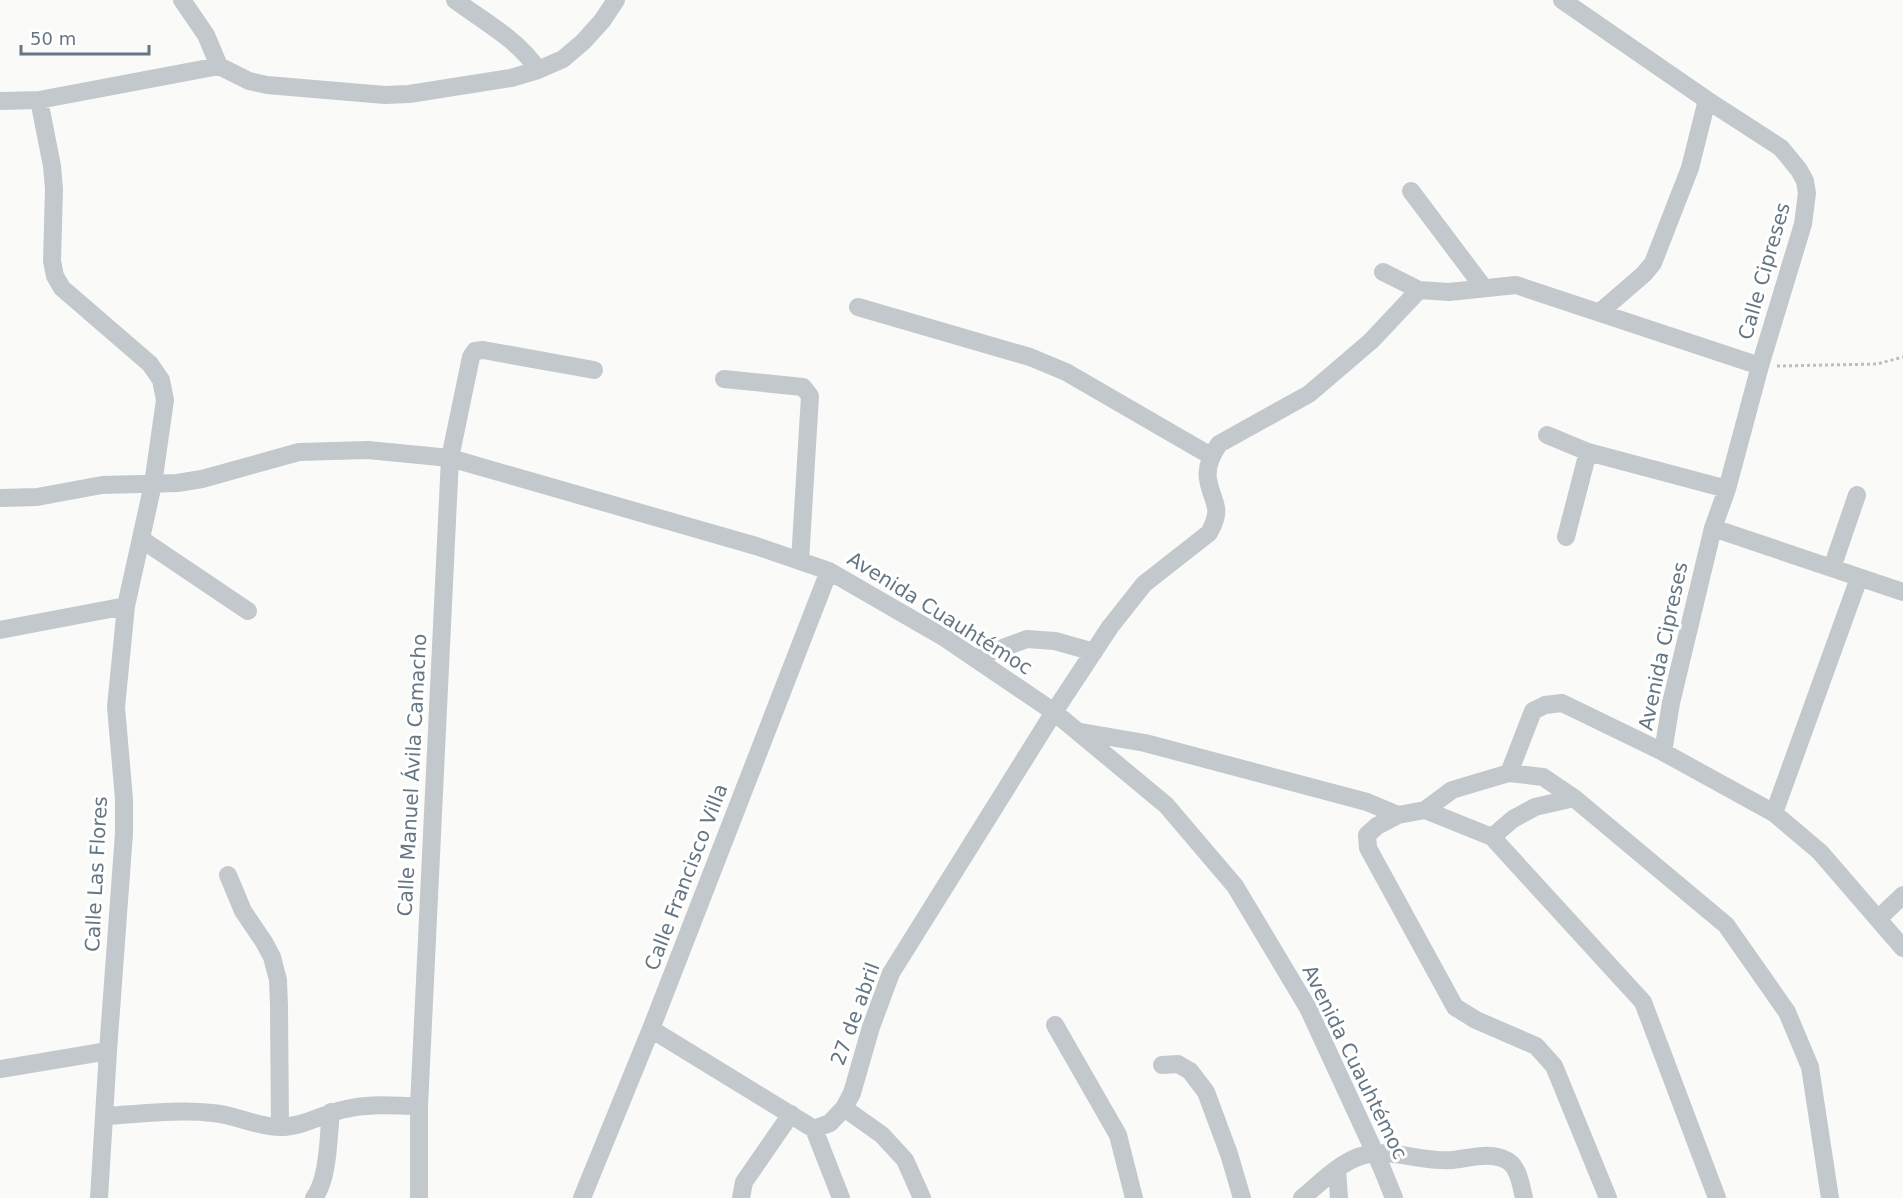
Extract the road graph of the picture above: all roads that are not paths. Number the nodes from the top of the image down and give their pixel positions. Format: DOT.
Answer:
graph roads {
  1 [pos="183,0"];
  2 [pos="455,0"];
  3 [pos="616,0"];
  4 [pos="1562,0"];
  5 [pos="219,66"];
  6 [pos="538,70"];
  7 [pos="39,100"];
  8 [pos="1707,100"];
  9 [pos="0,101"];
  10 [pos="1412,191"];
  11 [pos="1383,272"];
  12 [pos="1484,288"];
  13 [pos="1419,290"];
  14 [pos="858,307"];
  15 [pos="1600,312"];
  16 [pos="1760,366"];
  17 [pos="594,370"];
  18 [pos="724,379"];
  19 [pos="1547,435"];
  20 [pos="1588,452"];
  21 [pos="1211,456"];
  22 [pos="450,458"];
  23 [pos="153,484"];
  24 [pos="1727,489"];
  25 [pos="1857,495"];
  26 [pos="0,498"];
  27 [pos="1713,528"];
  28 [pos="1566,537"];
  29 [pos="141,539"];
  30 [pos="800,561"];
  31 [pos="1832,568"];
  32 [pos="829,571"];
  33 [pos="1859,579"];
  34 [pos="1903,592"];
  35 [pos="126,606"];
  36 [pos="248,611"];
  37 [pos="0,630"];
  38 [pos="1094,652"];
  39 [pos="975,658"];
  40 [pos="1054,712"];
  41 [pos="1079,732"];
  42 [pos="1663,752"];
  43 [pos="1509,773"];
  44 [pos="1574,798"];
  45 [pos="1425,810"];
  46 [pos="1774,813"];
  47 [pos="1398,815"];
  48 [pos="1492,837"];
  49 [pos="228,875"];
  50 [pos="1903,895"];
  51 [pos="1878,919"];
  52 [pos="1903,948"];
  53 [pos="1055,1025"];
  54 [pos="651,1029"];
  55 [pos="108,1051"];
  56 [pos="1162,1065"];
  57 [pos="0,1069"];
  58 [pos="419,1106"];
  59 [pos="844,1108"];
  60 [pos="331,1112"];
  61 [pos="791,1114"];
  62 [pos="104,1116"];
  63 [pos="280,1127"];
  64 [pos="813,1129"];
  65 [pos="1374,1152"];
  66 [pos="1337,1169"];
  67 [pos="99,1198"];
  68 [pos="314,1198"];
  69 [pos="419,1198"];
  70 [pos="582,1198"];
  71 [pos="741,1198"];
  72 [pos="841,1198"];
  73 [pos="922,1198"];
  74 [pos="1134,1198"];
  75 [pos="1242,1198"];
  76 [pos="1302,1198"];
  77 [pos="1339,1198"];
  78 [pos="1394,1198"];
  79 [pos="1524,1198"];
  80 [pos="1608,1198"];
  81 [pos="1716,1198"];
  82 [pos="1830,1198"];
  1 -- 5 [label="street"];
  2 -- 6 [label="street"];
  3 -- 6 [label="street"];
  4 -- 8 [label="street, Calle Cipreses"];
  5 -- 6 [label="street"];
  5 -- 7 [label="street"];
  7 -- 9 [label="street"];
  7 -- 23 [label="street, Calle Las Flores"];
  8 -- 15 [label="street"];
  8 -- 16 [label="street, Calle Cipreses"];
  10 -- 12 [label="street"];
  11 -- 13 [label="street"];
  12 -- 13 [label="street"];
  12 -- 15 [label="street"];
  13 -- 21 [label="street"];
  14 -- 21 [label="street"];
  15 -- 16 [label="street"];
  16 -- 24 [label="street, Calle Cipreses"];
  17 -- 22 [label="street, Calle Manuel Ávila Camacho"];
  18 -- 30 [label="street"];
  19 -- 20 [label="street"];
  20 -- 24 [label="street"];
  20 -- 28 [label="street"];
  21 -- 38 [label="street, 27 de abril"];
  22 -- 23 [label="street, Avenida Cuauhtémoc"];
  22 -- 30 [label="street, Avenida Cuauhtémoc"];
  22 -- 58 [label="street, Calle Manuel Ávila Camacho"];
  23 -- 26 [label="street, Avenida Cuauhtémoc"];
  23 -- 29 [label="street, Calle Las Flores"];
  24 -- 27 [label="street, Calle Cipreses"];
  25 -- 31 [label="street"];
  27 -- 31 [label="street"];
  27 -- 42 [label="street, Avenida Cipreses"];
  29 -- 35 [label="street, Calle Las Flores"];
  29 -- 36 [label="street"];
  30 -- 32 [label="street, Avenida Cuauhtémoc"];
  31 -- 33 [label="street"];
  32 -- 39 [label="street, Avenida Cuauhtémoc"];
  32 -- 54 [label="street, Calle Francisco Villa"];
  33 -- 34 [label="street"];
  33 -- 46 [label="street"];
  35 -- 37 [label="street"];
  35 -- 55 [label="street, Calle Las Flores"];
  38 -- 39 [label="street"];
  38 -- 40 [label="street, 27 de abril"];
  39 -- 40 [label="street, Avenida Cuauhtémoc"];
  40 -- 41 [label="street, Avenida Cuauhtémoc"];
  40 -- 59 [label="street, 27 de abril"];
  41 -- 47 [label="street"];
  41 -- 65 [label="street, Avenida Cuauhtémoc"];
  42 -- 43 [label="street"];
  42 -- 46 [label="street, Avenida Cipreses"];
  43 -- 44 [label="street"];
  43 -- 45 [label="street"];
  44 -- 48 [label="street"];
  44 -- 82 [label="street"];
  45 -- 47 [label="street"];
  45 -- 48 [label="street"];
  46 -- 51 [label="street, Avenida Cipreses"];
  47 -- 80 [label="street"];
  48 -- 81 [label="street"];
  49 -- 63 [label="street"];
  50 -- 51 [label="street"];
  51 -- 52 [label="street, Avenida Cipreses"];
  53 -- 74 [label="street"];
  54 -- 61 [label="street"];
  54 -- 70 [label="street, Calle Francisco Villa"];
  55 -- 57 [label="street"];
  55 -- 62 [label="street, Calle Las Flores"];
  56 -- 75 [label="street"];
  58 -- 60 [label="street"];
  58 -- 69 [label="street, Calle Manuel Ávila Camacho"];
  59 -- 64 [label="street, 27 de abril"];
  59 -- 73 [label="street"];
  60 -- 63 [label="street"];
  60 -- 68 [label="street"];
  61 -- 64 [label="street"];
  61 -- 71 [label="street"];
  62 -- 63 [label="street"];
  62 -- 67 [label="street, Calle Las Flores"];
  64 -- 72 [label="street"];
  65 -- 66 [label="street"];
  65 -- 78 [label="street, Avenida Cuauhtémoc"];
  65 -- 79 [label="street"];
  66 -- 76 [label="street"];
  66 -- 77 [label="street"];
}
